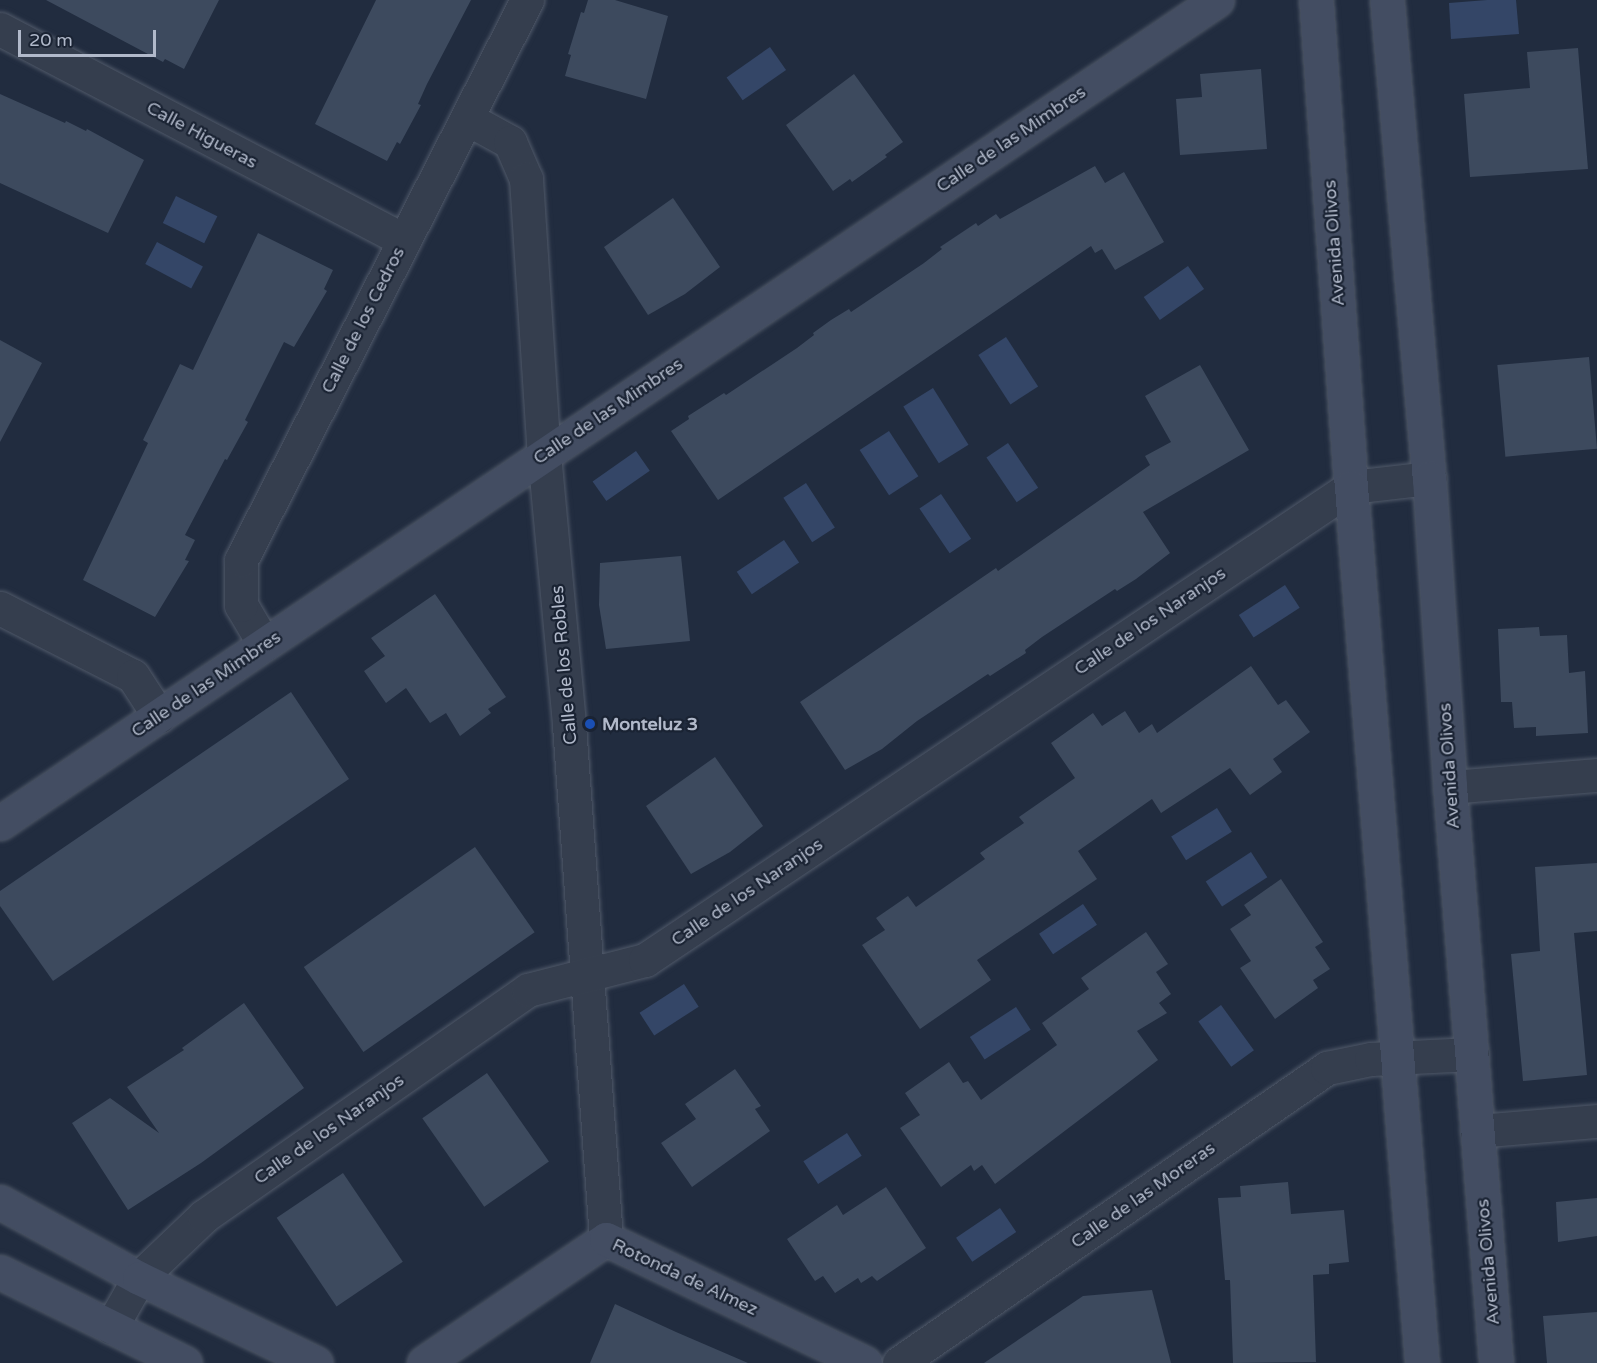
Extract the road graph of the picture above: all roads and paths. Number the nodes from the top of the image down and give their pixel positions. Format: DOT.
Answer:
graph roads {
  1 [pos="527,0"];
  2 [pos="1217,0"];
  3 [pos="1316,0"];
  4 [pos="1387,0"];
  5 [pos="0,29"];
  6 [pos="468,119"];
  7 [pos="404,240"];
  8 [pos="544,454"];
  9 [pos="1429,478"];
  10 [pos="1351,487"];
  11 [pos="0,608"];
  12 [pos="264,644"];
  13 [pos="159,716"];
  14 [pos="1597,775"];
  15 [pos="1450,786"];
  16 [pos="0,823"];
  17 [pos="589,976"];
  18 [pos="1472,1054"];
  19 [pos="1399,1057"];
  20 [pos="1597,1121"];
  21 [pos="1477,1131"];
  22 [pos="0,1202"];
  23 [pos="606,1239"];
  24 [pos="0,1272"];
  25 [pos="139,1278"];
  26 [pos="111,1327"];
  27 [pos="184,1363"];
  28 [pos="316,1363"];
  29 [pos="424,1363"];
  30 [pos="865,1363"];
  31 [pos="899,1363"];
  32 [pos="1422,1363"];
  33 [pos="1496,1363"];
  1 -- 6 [label="street, Calle de los Cedros"];
  2 -- 8 [label="street, Calle de las Mimbres"];
  3 -- 10 [label="street, Avenida Olivos"];
  4 -- 9 [label="street, Avenida Olivos"];
  5 -- 7 [label="street, Calle Higueras"];
  6 -- 7 [label="street, Calle de los Cedros"];
  6 -- 8 [label="street, Calle de los Robles"];
  7 -- 12 [label="street, Calle de los Cedros"];
  8 -- 12 [label="street, Calle de las Mimbres"];
  8 -- 17 [label="street, Calle de los Robles"];
  9 -- 10 [label="street"];
  9 -- 15 [label="street, Avenida Olivos"];
  10 -- 17 [label="street, Calle de los Naranjos"];
  10 -- 19 [label="street, Avenida Olivos"];
  11 -- 13 [label="street"];
  12 -- 13 [label="street, Calle de las Mimbres"];
  13 -- 16 [label="street, Calle de las Mimbres"];
  14 -- 15 [label="street"];
  15 -- 18 [label="street, Avenida Olivos"];
  17 -- 23 [label="street, Calle de los Robles"];
  17 -- 25 [label="street, Calle de los Naranjos"];
  18 -- 19 [label="street"];
  18 -- 21 [label="street, Avenida Olivos"];
  19 -- 31 [label="street, Calle de las Moreras"];
  19 -- 32 [label="street, Avenida Olivos"];
  20 -- 21 [label="street"];
  21 -- 33 [label="street, Avenida Olivos"];
  22 -- 25 [label="street"];
  23 -- 29 [label="street, Rotonda de Almez"];
  23 -- 30 [label="street, Rotonda de Almez"];
  24 -- 26 [label="street"];
  25 -- 26 [label="street, Calle de los Naranjos"];
  25 -- 28 [label="street"];
  26 -- 27 [label="street"];
}
